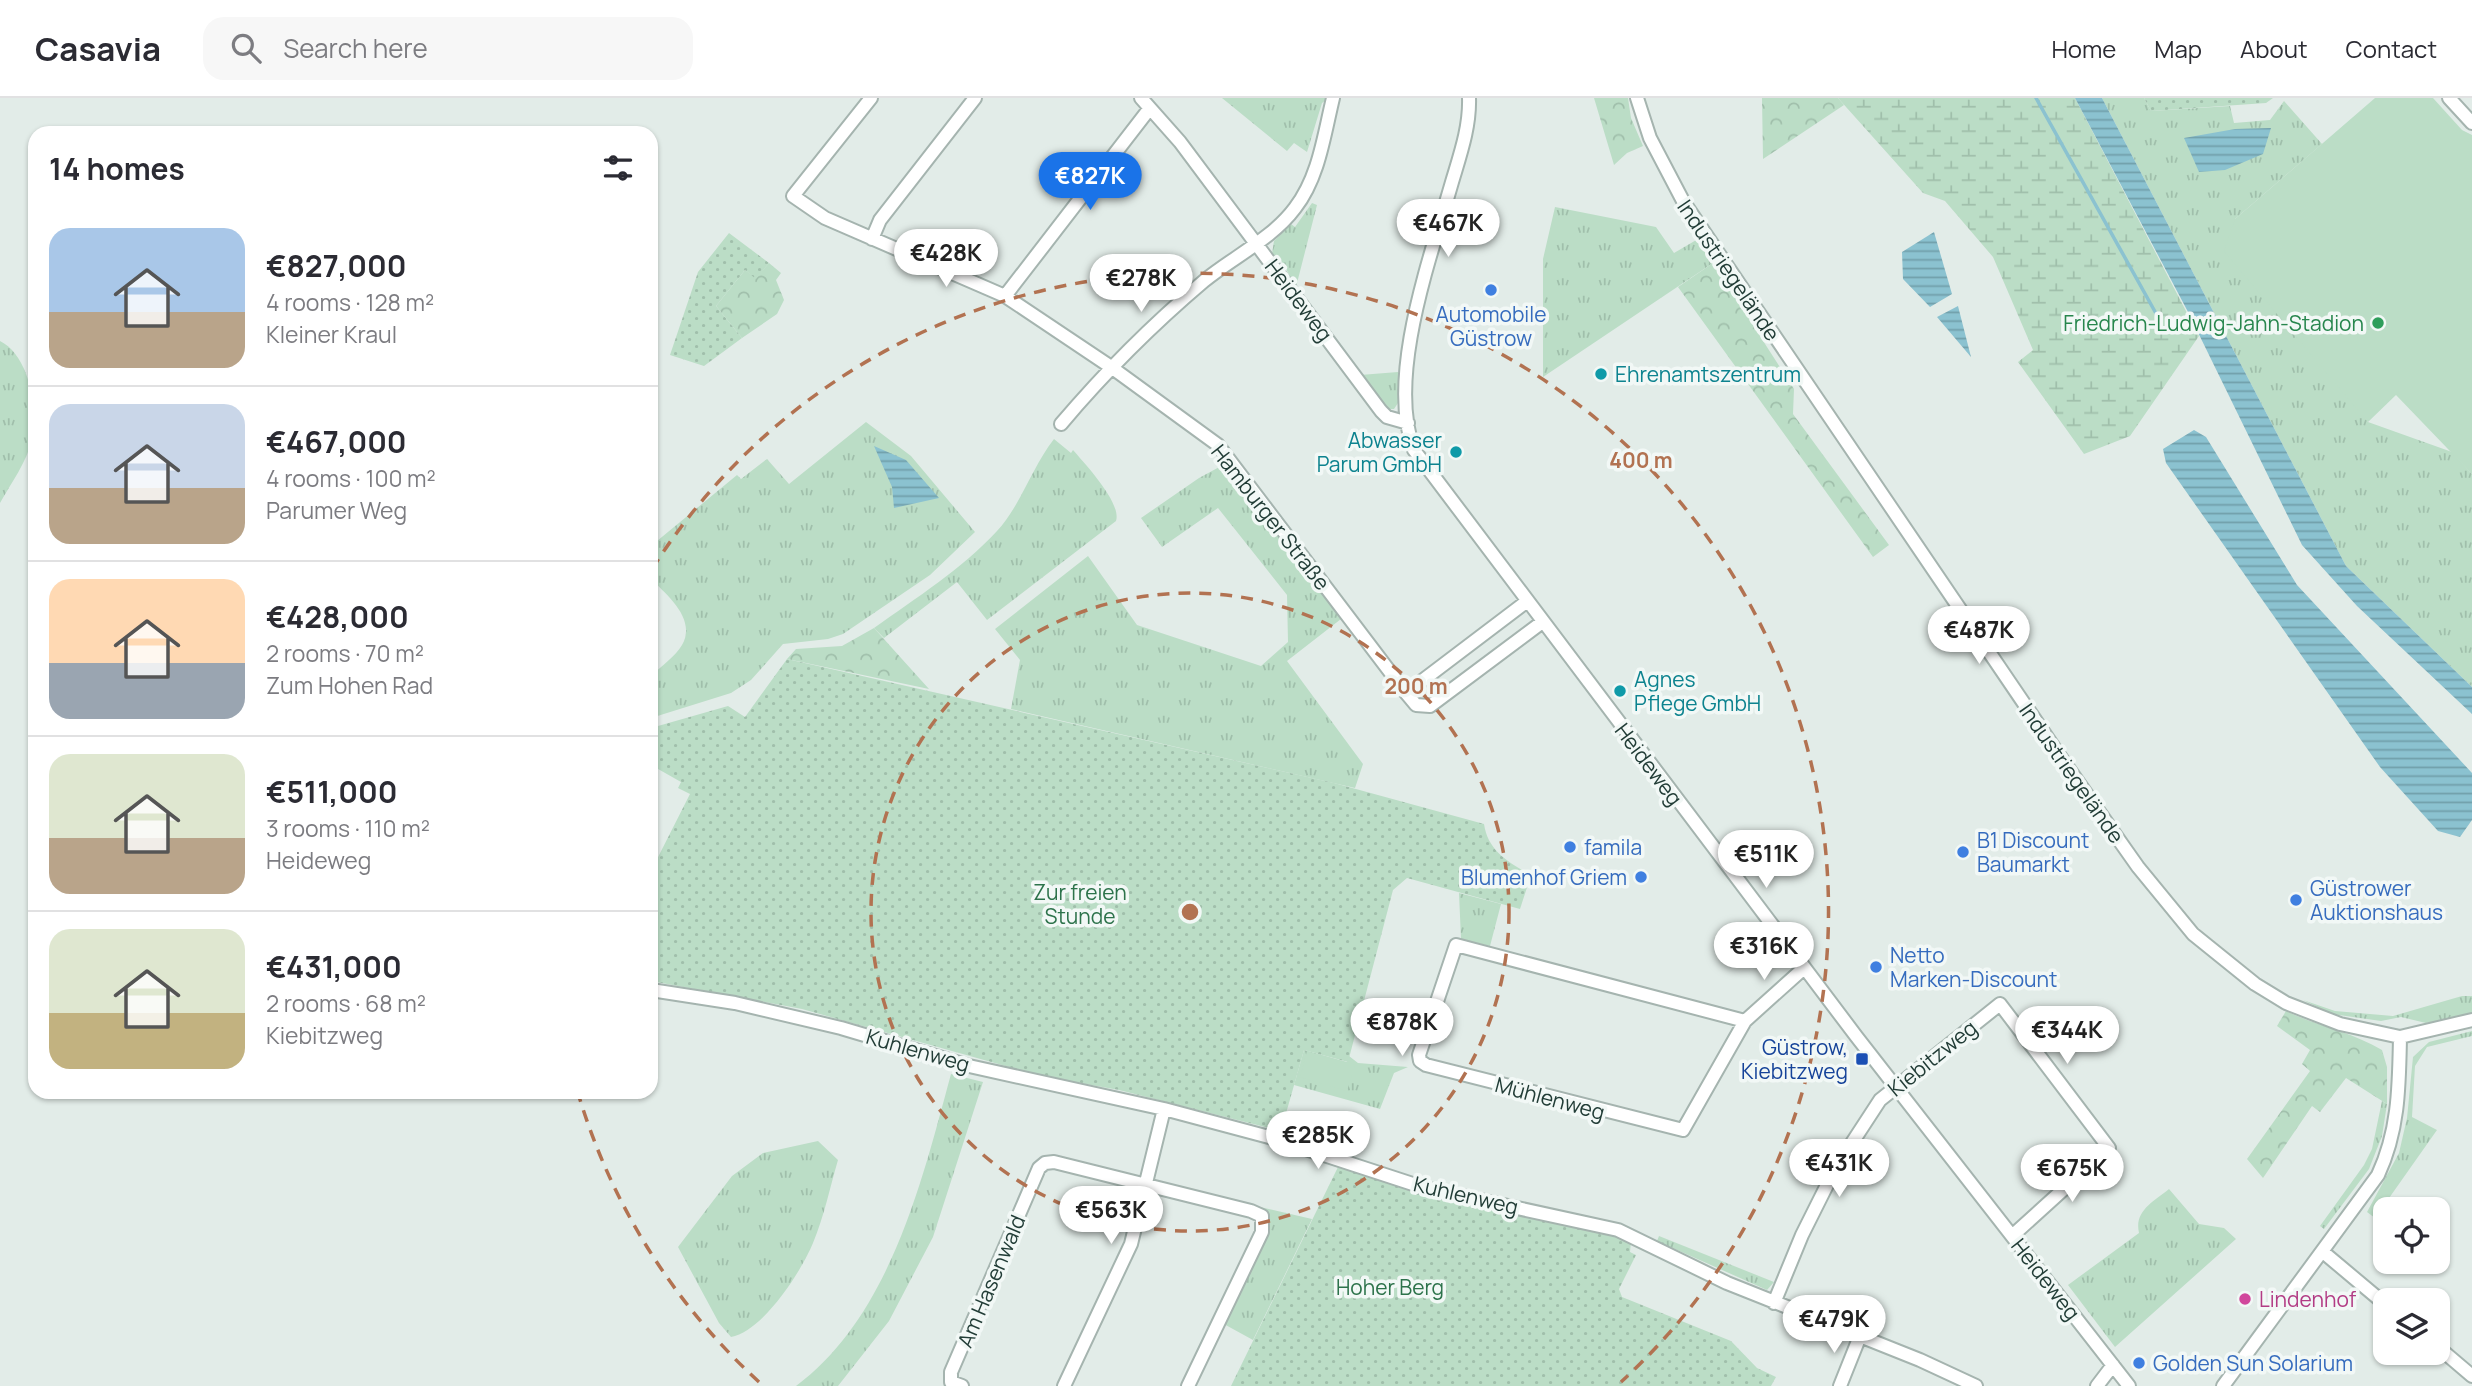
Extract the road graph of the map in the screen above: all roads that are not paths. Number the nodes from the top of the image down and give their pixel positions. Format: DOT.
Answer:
graph roads {
  1 [pos="871,98"];
  2 [pos="975,98"];
  3 [pos="1333,98"];
  4 [pos="1469,98"];
  5 [pos="1637,98"];
  6 [pos="2449,98"];
  7 [pos="1145,103"];
  8 [pos="2472,124"];
  9 [pos="872,239"];
  10 [pos="1256,242"];
  11 [pos="1004,296"];
  12 [pos="1111,367"];
  13 [pos="1408,423"];
  14 [pos="1061,424"];
  15 [pos="1526,603"];
  16 [pos="1541,623"];
  17 [pos="1406,693"];
  18 [pos="1804,968"];
  19 [pos="658,991"];
  20 [pos="2472,1020"];
  21 [pos="1745,1021"];
  22 [pos="2400,1037"];
  23 [pos="1896,1087"];
  24 [pos="1164,1109"];
  25 [pos="1146,1186"];
  26 [pos="2012,1236"];
  27 [pos="2323,1252"];
  28 [pos="2373,1294"];
  29 [pos="1774,1303"];
  30 [pos="1860,1336"];
  31 [pos="2450,1357"];
  32 [pos="2113,1365"];
  33 [pos="2472,1376"];
  34 [pos="962,1386"];
  35 [pos="1064,1386"];
  36 [pos="1188,1386"];
  37 [pos="1840,1386"];
  38 [pos="1976,1386"];
  39 [pos="2097,1386"];
  40 [pos="2129,1386"];
  41 [pos="2223,1386"];
  1 -- 9 [label="street, Hamburger Straße"];
  2 -- 9 [label="street"];
  3 -- 10 [label="street"];
  4 -- 13 [label="street"];
  5 -- 22 [label="street, Industriegelände"];
  6 -- 8 [label="street"];
  7 -- 10 [label="street, Heideweg"];
  7 -- 11 [label="street"];
  9 -- 11 [label="street, Hamburger Straße"];
  10 -- 12 [label="street"];
  10 -- 13 [label="street, Heideweg"];
  11 -- 12 [label="street, Hamburger Straße"];
  12 -- 14 [label="street"];
  12 -- 17 [label="street, Hamburger Straße"];
  13 -- 15 [label="street, Heideweg"];
  15 -- 16 [label="street, Heideweg"];
  15 -- 17 [label="street"];
  16 -- 17 [label="street"];
  16 -- 18 [label="street, Heideweg"];
  18 -- 21 [label="street, Mühlenweg"];
  18 -- 23 [label="street, Heideweg"];
  19 -- 24 [label="street, Kuhlenweg"];
  20 -- 22 [label="street, Industriegelände"];
  21 -- 21 [label="street, Mühlenweg"];
  22 -- 27 [label="street"];
  23 -- 26 [label="street, Heideweg"];
  23 -- 26 [label="street, Kiebitzweg"];
  23 -- 29 [label="street, Kiebitzweg"];
  24 -- 25 [label="street"];
  24 -- 29 [label="street, Kuhlenweg"];
  25 -- 34 [label="street, Am Hasenwald"];
  25 -- 35 [label="street"];
  25 -- 36 [label="street, Am Hasenwald"];
  26 -- 32 [label="street, Heideweg"];
  27 -- 28 [label="street"];
  27 -- 41 [label="street"];
  29 -- 30 [label="street, Kuhlenweg"];
  30 -- 37 [label="street"];
  30 -- 38 [label="street, Kuhlenweg"];
  31 -- 33 [label="street"];
  32 -- 39 [label="street"];
  32 -- 40 [label="street, Heideweg"];
}
